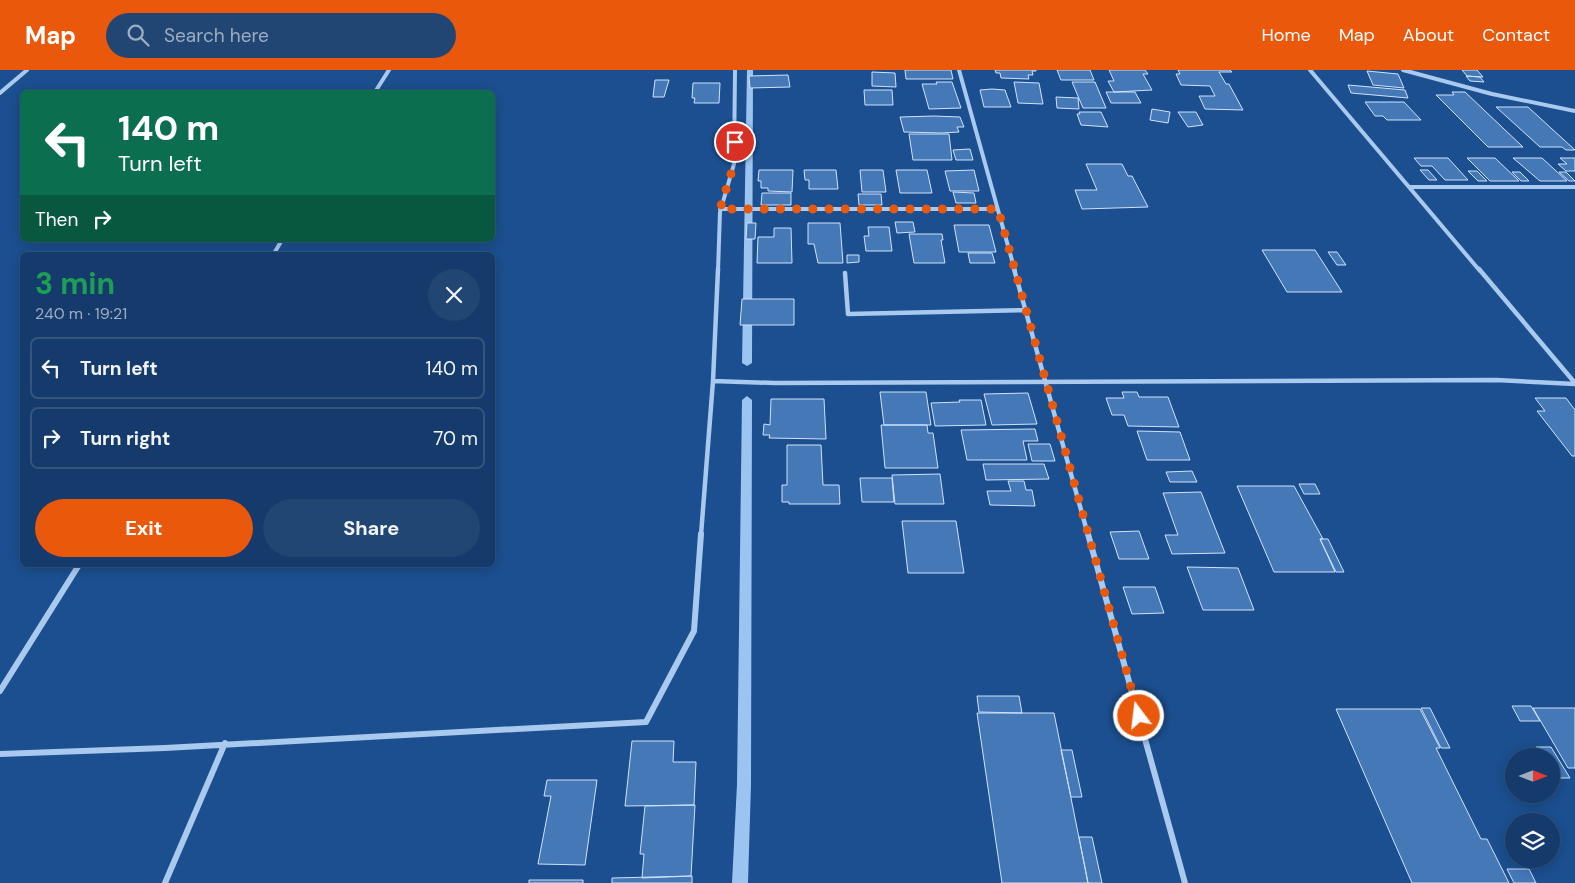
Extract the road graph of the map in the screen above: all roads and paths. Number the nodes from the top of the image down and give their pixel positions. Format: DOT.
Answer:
graph roads {
  1 [pos="28,70"];
  2 [pos="389,70"];
  3 [pos="735,70"];
  4 [pos="959,70"];
  5 [pos="1310,70"];
  6 [pos="1403,70"];
  7 [pos="376,90"];
  8 [pos="0,93"];
  9 [pos="1575,112"];
  10 [pos="1409,187"];
  11 [pos="1575,187"];
  12 [pos="720,209"];
  13 [pos="998,209"];
  14 [pos="845,272"];
  15 [pos="1025,310"];
  16 [pos="713,381"];
  17 [pos="1047,381"];
  18 [pos="1575,383"];
  19 [pos="78,567"];
  20 [pos="0,691"];
  21 [pos="225,743"];
  22 [pos="0,754"];
  23 [pos="165,883"];
  24 [pos="1185,883"];
  1 -- 8 [label="street"];
  2 -- 7 [label="street"];
  3 -- 12 [label="street"];
  4 -- 13 [label="street"];
  5 -- 10 [label="street"];
  6 -- 9 [label="street"];
  10 -- 11 [label="street"];
  10 -- 18 [label="street"];
  12 -- 13 [label="street"];
  12 -- 16 [label="street"];
  13 -- 15 [label="street"];
  14 -- 15 [label="street"];
  15 -- 17 [label="street"];
  16 -- 17 [label="street"];
  16 -- 21 [label="street"];
  17 -- 18 [label="street"];
  17 -- 24 [label="street"];
  19 -- 20 [label="street"];
  21 -- 22 [label="street"];
  21 -- 23 [label="street"];
}
